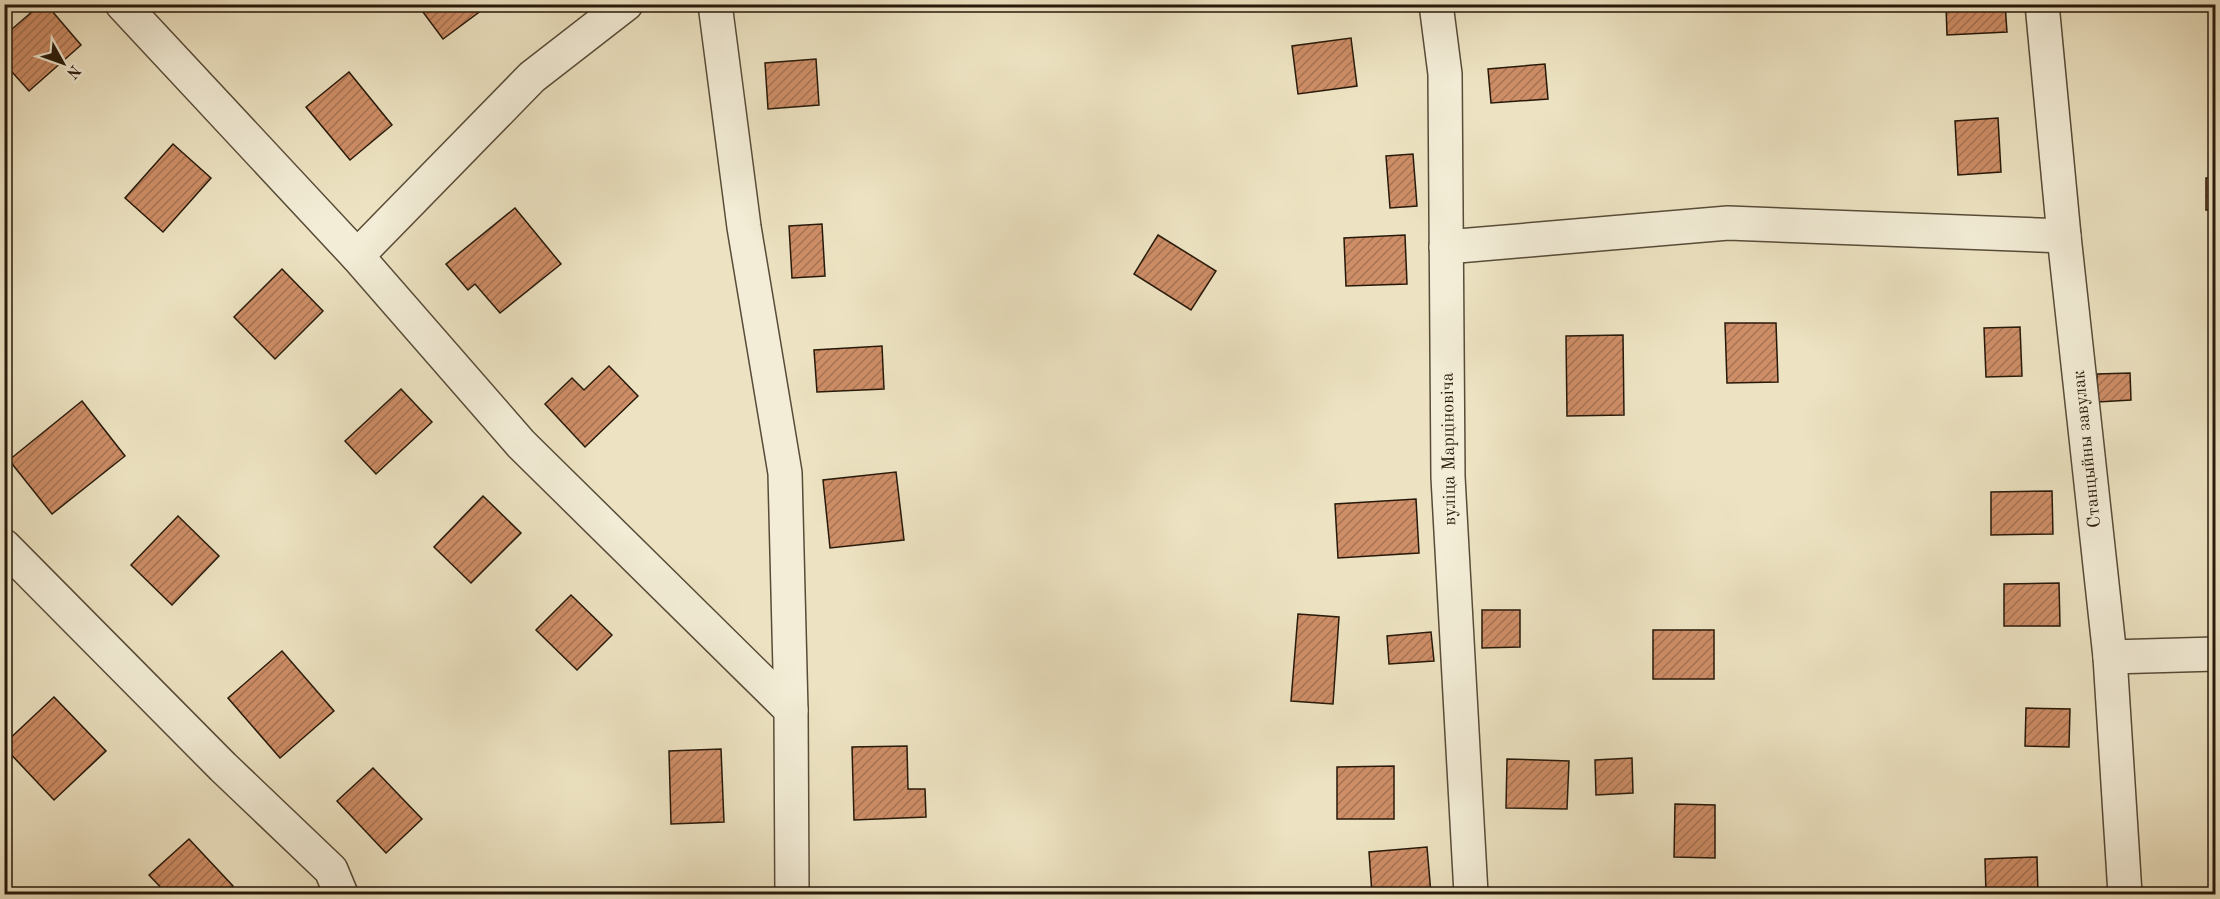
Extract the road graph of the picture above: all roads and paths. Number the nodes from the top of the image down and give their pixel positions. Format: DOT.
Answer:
graph roads {
  1 [pos="122,4"];
  2 [pos="626,4"];
  3 [pos="715,4"];
  4 [pos="1436,4"];
  5 [pos="2042,4"];
  6 [pos="2064,236"];
  7 [pos="1446,247"];
  8 [pos="357,256"];
  9 [pos="4,546"];
  10 [pos="2216,654"];
  11 [pos="2110,657"];
  12 [pos="791,710"];
  13 [pos="341,894"];
  14 [pos="792,894"];
  15 [pos="1472,894"];
  16 [pos="2125,894"];
  1 -- 8 [label="street"];
  2 -- 8 [label="street"];
  3 -- 12 [label="street"];
  4 -- 7 [label="street, вуліца Марціновіча"];
  5 -- 6 [label="street, Станцыйны завулак"];
  6 -- 7 [label="street"];
  6 -- 11 [label="street, Станцыйны завулак"];
  7 -- 15 [label="street, вуліца Марціновіча"];
  8 -- 12 [label="street"];
  9 -- 13 [label="street"];
  10 -- 11 [label="street"];
  11 -- 16 [label="street, Станцыйны завулак"];
  12 -- 14 [label="street"];
}
